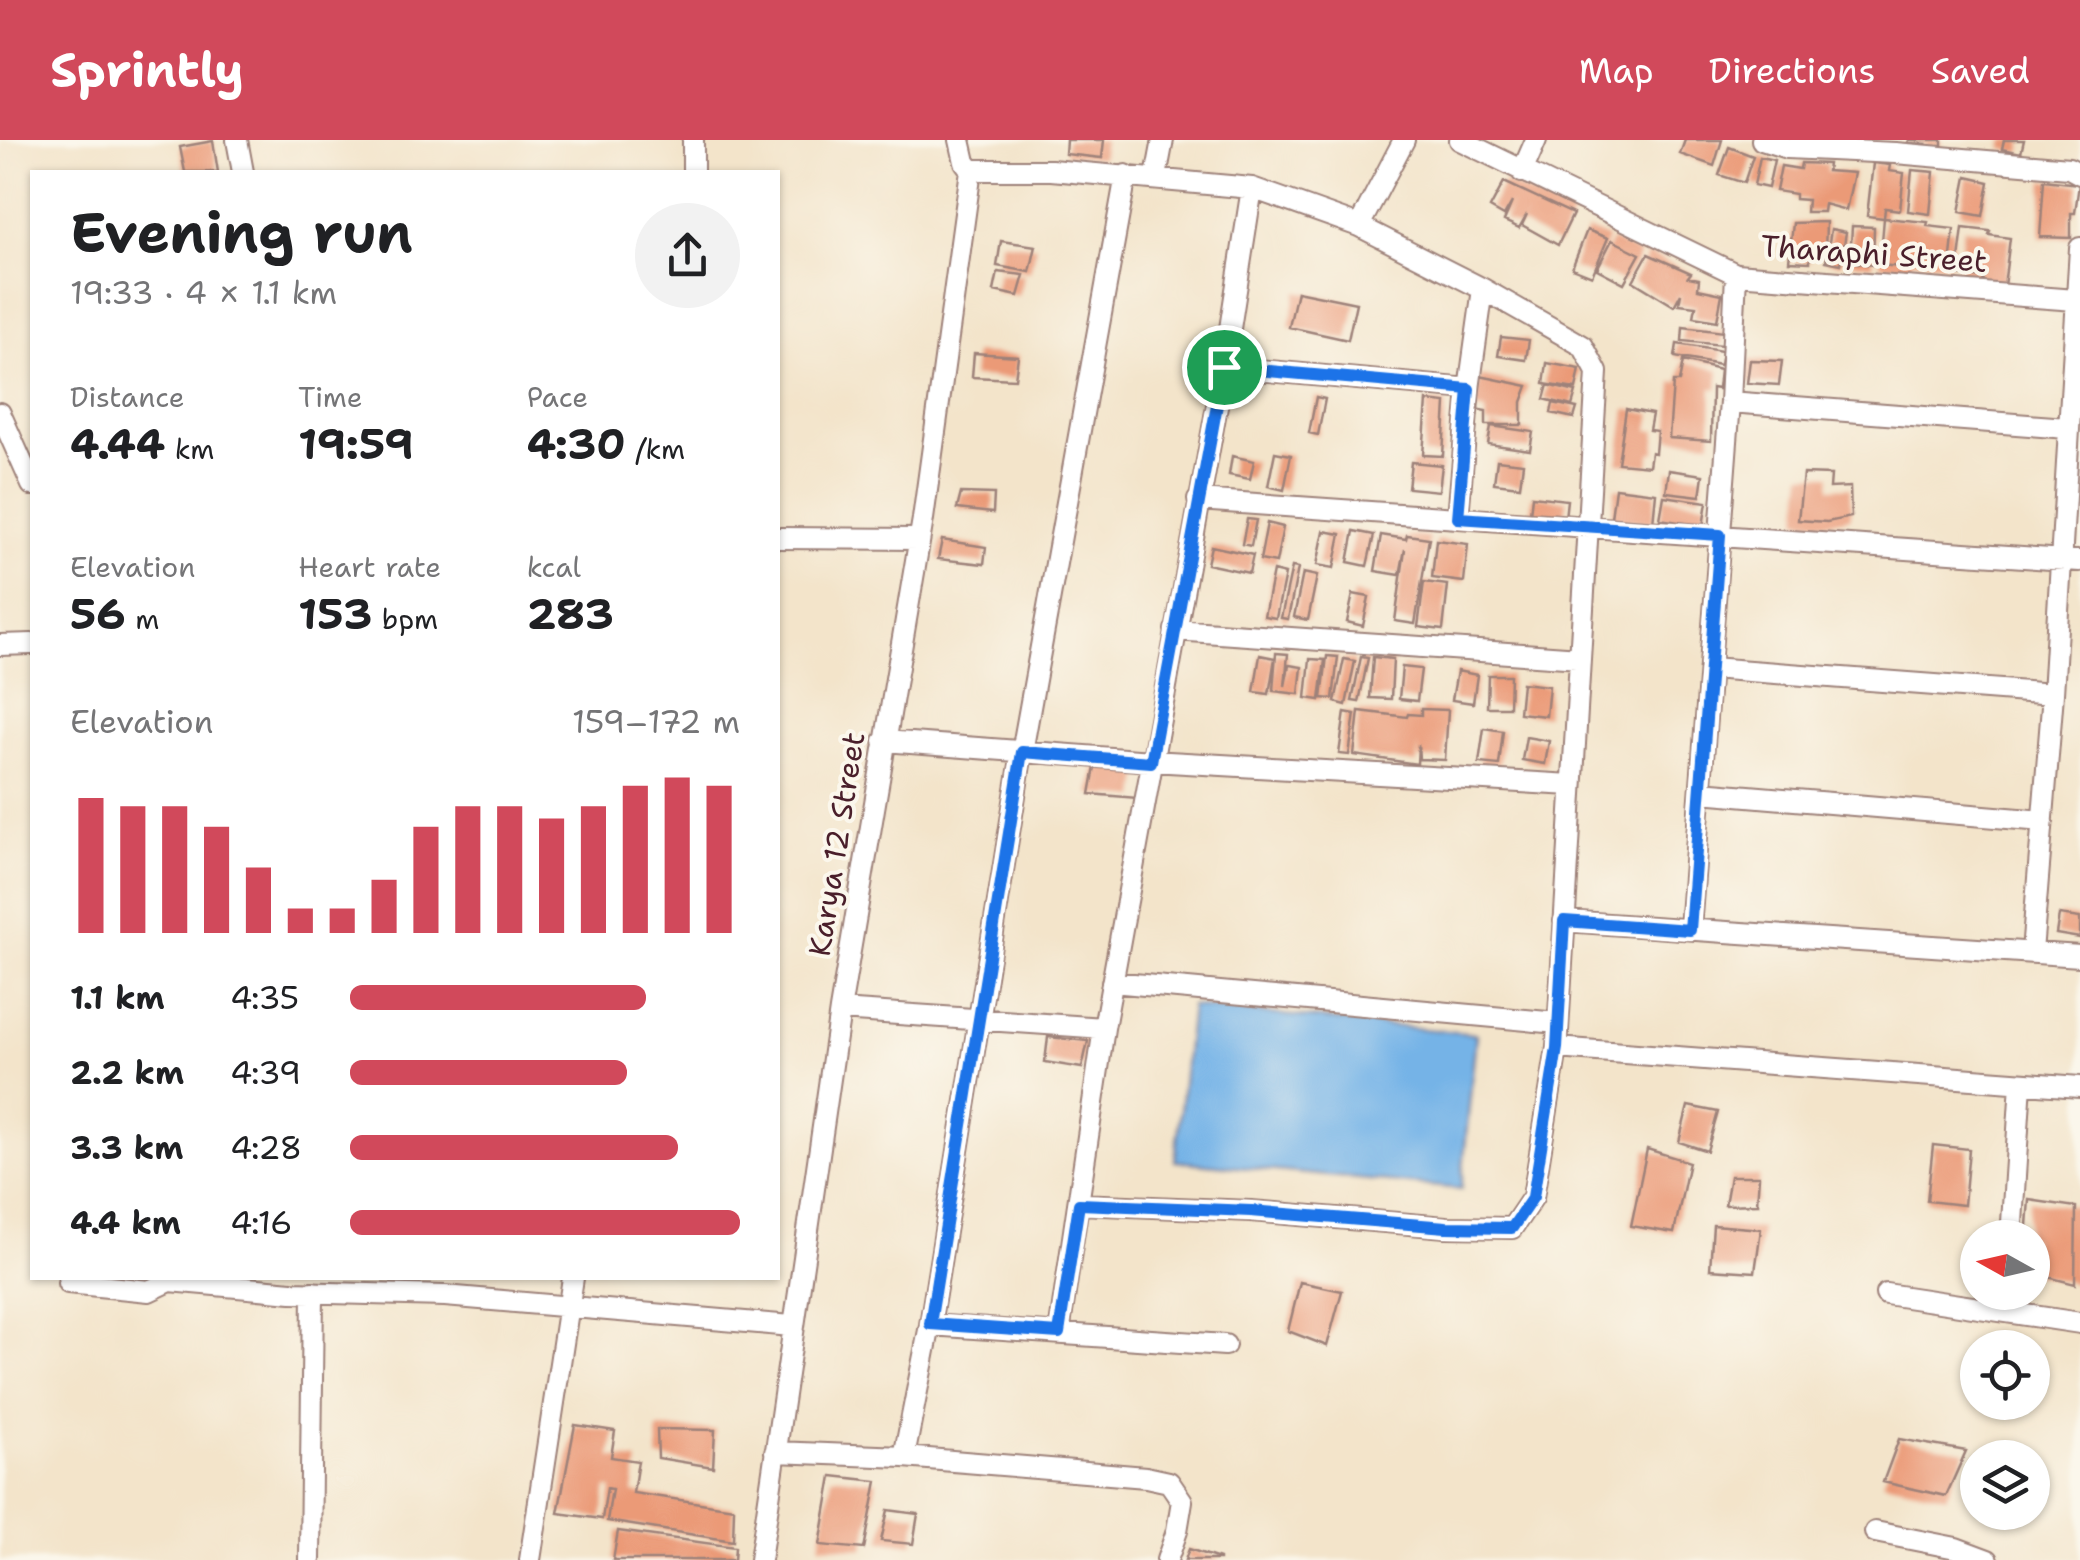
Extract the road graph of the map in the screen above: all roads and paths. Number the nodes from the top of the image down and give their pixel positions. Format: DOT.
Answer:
graph roads {
  1 [pos="237,140"];
  2 [pos="692,140"];
  3 [pos="960,140"];
  4 [pos="1163,140"];
  5 [pos="1404,140"];
  6 [pos="1460,140"];
  7 [pos="1536,140"];
  8 [pos="1762,140"];
  9 [pos="1896,146"];
  10 [pos="242,170"];
  11 [pos="692,170"];
  12 [pos="971,170"];
  13 [pos="1522,172"];
  14 [pos="2080,174"];
  15 [pos="1126,175"];
  16 [pos="1156,177"];
  17 [pos="1252,188"];
  18 [pos="1359,226"];
  19 [pos="2080,248"];
  20 [pos="1736,274"];
  21 [pos="1483,289"];
  22 [pos="2075,300"];
  23 [pos="1224,367"];
  24 [pos="1469,389"];
  25 [pos="1730,402"];
  26 [pos="0,413"];
  27 [pos="2067,428"];
  28 [pos="30,480"];
  29 [pos="1198,500"];
  30 [pos="1458,518"];
  31 [pos="1588,526"];
  32 [pos="1720,535"];
  33 [pos="780,538"];
  34 [pos="919,539"];
  35 [pos="2070,561"];
  36 [pos="1175,630"];
  37 [pos="30,644"];
  38 [pos="0,646"];
  39 [pos="1580,658"];
  40 [pos="1710,668"];
  41 [pos="2053,694"];
  42 [pos="884,741"];
  43 [pos="1022,752"];
  44 [pos="1151,762"];
  45 [pos="1572,785"];
  46 [pos="1701,792"];
  47 [pos="2042,820"];
  48 [pos="1564,921"];
  49 [pos="1690,930"];
  50 [pos="2032,952"];
  51 [pos="2080,956"];
  52 [pos="1112,982"];
  53 [pos="840,1010"];
  54 [pos="980,1020"];
  55 [pos="1558,1024"];
  56 [pos="1104,1028"];
  57 [pos="1557,1048"];
  58 [pos="2021,1084"];
  59 [pos="2080,1087"];
  60 [pos="1079,1204"];
  61 [pos="2012,1220"];
  62 [pos="167,1280"];
  63 [pos="187,1280"];
  64 [pos="573,1280"];
  65 [pos="74,1282"];
  66 [pos="328,1288"];
  67 [pos="1886,1294"];
  68 [pos="1960,1299"];
  69 [pos="570,1307"];
  70 [pos="2035,1310"];
  71 [pos="2080,1323"];
  72 [pos="930,1324"];
  73 [pos="792,1326"];
  74 [pos="1059,1333"];
  75 [pos="1226,1345"];
  76 [pos="775,1452"];
  77 [pos="904,1457"];
  78 [pos="1874,1532"];
  79 [pos="310,1560"];
  80 [pos="530,1560"];
  81 [pos="760,1560"];
  82 [pos="1166,1560"];
  83 [pos="1988,1560"];
  1 -- 10 [label="street"];
  2 -- 11 [label="street"];
  3 -- 12 [label="street, Karya 12 Street"];
  4 -- 16 [label="street"];
  5 -- 18 [label="street"];
  6 -- 13 [label="street, Tharaphi Street"];
  7 -- 13 [label="street"];
  8 -- 9 [label="street"];
  9 -- 14 [label="street"];
  12 -- 15 [label="street"];
  12 -- 34 [label="street, Karya 12 Street"];
  13 -- 20 [label="street, Tharaphi Street"];
  15 -- 16 [label="street"];
  15 -- 43 [label="street"];
  16 -- 17 [label="street"];
  17 -- 18 [label="street"];
  17 -- 23 [label="street"];
  18 -- 21 [label="street"];
  19 -- 22 [label="street"];
  20 -- 22 [label="street, Tharaphi Street"];
  20 -- 25 [label="street"];
  21 -- 24 [label="street"];
  21 -- 31 [label="street"];
  22 -- 27 [label="street"];
  23 -- 24 [label="street"];
  23 -- 29 [label="street"];
  24 -- 30 [label="street"];
  25 -- 27 [label="street"];
  25 -- 32 [label="street"];
  26 -- 28 [label="street"];
  27 -- 35 [label="street"];
  29 -- 30 [label="street"];
  29 -- 36 [label="street"];
  30 -- 31 [label="street"];
  31 -- 32 [label="street"];
  31 -- 39 [label="street"];
  32 -- 35 [label="street"];
  32 -- 40 [label="street"];
  33 -- 34 [label="street"];
  34 -- 42 [label="street, Karya 12 Street"];
  35 -- 41 [label="street"];
  36 -- 39 [label="street"];
  36 -- 44 [label="street"];
  37 -- 38 [label="street"];
  39 -- 45 [label="street"];
  40 -- 41 [label="street"];
  40 -- 46 [label="street"];
  41 -- 47 [label="street"];
  42 -- 43 [label="street"];
  42 -- 53 [label="street, Karya 12 Street"];
  43 -- 44 [label="street"];
  43 -- 54 [label="street"];
  44 -- 45 [label="street"];
  44 -- 52 [label="street"];
  45 -- 48 [label="street"];
  46 -- 47 [label="street"];
  46 -- 49 [label="street"];
  47 -- 50 [label="street"];
  48 -- 49 [label="street"];
  48 -- 55 [label="street"];
  49 -- 50 [label="street"];
  50 -- 51 [label="street"];
  52 -- 55 [label="street"];
  52 -- 56 [label="street"];
  53 -- 54 [label="street"];
  53 -- 73 [label="street, Karya 12 Street"];
  54 -- 56 [label="street"];
  54 -- 72 [label="street"];
  55 -- 57 [label="street"];
  56 -- 60 [label="street"];
  57 -- 58 [label="street"];
  57 -- 60 [label="street"];
  58 -- 59 [label="street"];
  58 -- 61 [label="street"];
  60 -- 74 [label="street"];
  62 -- 65 [label="street"];
  63 -- 66 [label="street"];
  64 -- 69 [label="street"];
  66 -- 69 [label="street"];
  66 -- 79 [label="street"];
  67 -- 68 [label="street"];
  69 -- 73 [label="street"];
  69 -- 80 [label="street"];
  70 -- 71 [label="street"];
  72 -- 74 [label="street"];
  72 -- 77 [label="street"];
  73 -- 76 [label="street, Karya 12 Street"];
  74 -- 75 [label="street"];
  76 -- 77 [label="street"];
  76 -- 81 [label="street, Karya 12 Street"];
  77 -- 82 [label="street"];
  78 -- 83 [label="street"];
}
